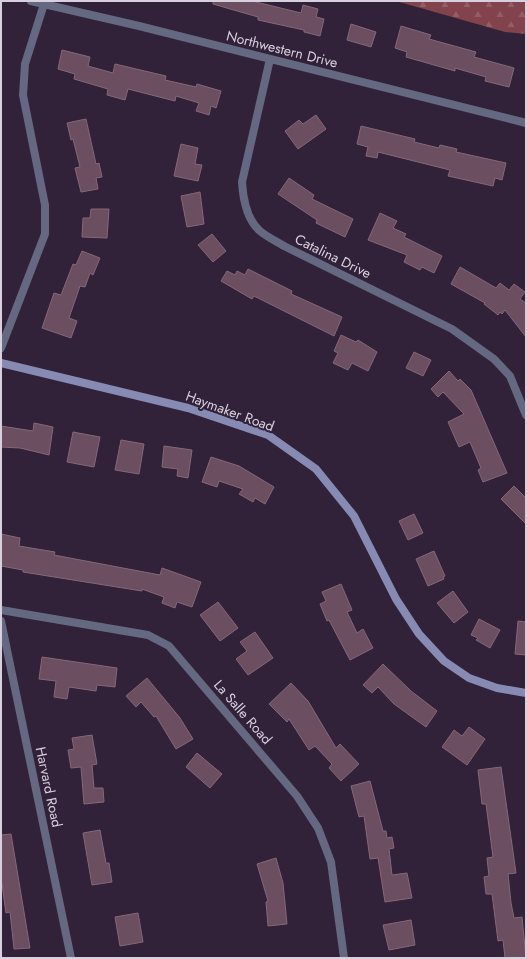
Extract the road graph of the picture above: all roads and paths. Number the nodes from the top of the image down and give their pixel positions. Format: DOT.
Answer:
graph roads {
  1 [pos="32,1"];
  2 [pos="44,4"];
  3 [pos="270,59"];
  4 [pos="526,123"];
  5 [pos="1,348"];
  6 [pos="1,363"];
  7 [pos="526,415"];
  8 [pos="1,610"];
  9 [pos="1,621"];
  10 [pos="526,693"];
  11 [pos="71,958"];
  12 [pos="344,958"];
  1 -- 2 [label="street, Northwestern Drive"];
  2 -- 3 [label="street, Northwestern Drive"];
  2 -- 5 [label="street"];
  3 -- 4 [label="street, Northwestern Drive"];
  3 -- 7 [label="street, Catalina Drive"];
  6 -- 10 [label="main road, Haymaker Road"];
  8 -- 12 [label="street, La Salle Road"];
  9 -- 11 [label="street, Harvard Road"];
}
